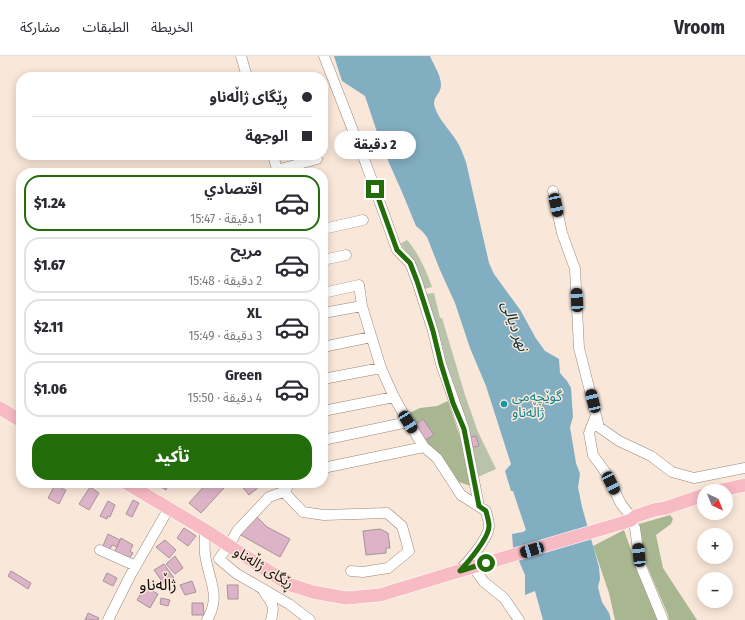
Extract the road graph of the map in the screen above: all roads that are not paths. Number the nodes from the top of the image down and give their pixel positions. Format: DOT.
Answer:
graph roads {
  1 [pos="241,56"];
  2 [pos="324,56"];
  3 [pos="246,72"];
  4 [pos="314,160"];
  5 [pos="289,168"];
  6 [pos="553,191"];
  7 [pos="363,220"];
  8 [pos="328,228"];
  9 [pos="346,255"];
  10 [pos="328,259"];
  11 [pos="328,292"];
  12 [pos="362,306"];
  13 [pos="328,312"];
  14 [pos="371,336"];
  15 [pos="328,346"];
  16 [pos="381,368"];
  17 [pos="328,378"];
  18 [pos="394,397"];
  19 [pos="0,408"];
  20 [pos="328,410"];
  21 [pos="596,414"];
  22 [pos="16,418"];
  23 [pos="408,422"];
  24 [pos="328,439"];
  25 [pos="424,447"];
  26 [pos="328,467"];
  27 [pos="745,468"];
  28 [pos="745,485"];
  29 [pos="733,487"];
  30 [pos="135,488"];
  31 [pos="284,488"];
  32 [pos="287,488"];
  33 [pos="697,497"];
  34 [pos="479,506"];
  35 [pos="169,508"];
  36 [pos="627,522"];
  37 [pos="205,530"];
  38 [pos="229,545"];
  39 [pos="100,550"];
  40 [pos="136,566"];
  41 [pos="473,567"];
  42 [pos="351,571"];
  43 [pos="460,571"];
  44 [pos="263,590"];
  45 [pos="108,620"];
  46 [pos="207,620"];
  47 [pos="271,620"];
  48 [pos="310,620"];
  49 [pos="519,620"];
  50 [pos="663,620"];
  1 -- 3 [label="street"];
  2 -- 34 [label="street"];
  4 -- 5 [label="street"];
  6 -- 21 [label="street"];
  7 -- 8 [label="street"];
  9 -- 10 [label="street"];
  11 -- 12 [label="street"];
  12 -- 13 [label="street"];
  12 -- 14 [label="street"];
  14 -- 15 [label="street"];
  14 -- 16 [label="street"];
  16 -- 17 [label="street"];
  16 -- 18 [label="street"];
  18 -- 20 [label="street"];
  18 -- 23 [label="street"];
  19 -- 22 [label="main road"];
  21 -- 27 [label="street"];
  21 -- 36 [label="street"];
  23 -- 24 [label="street"];
  23 -- 25 [label="street"];
  25 -- 26 [label="street"];
  25 -- 34 [label="street"];
  28 -- 29 [label="main road"];
  30 -- 35 [label="main road, ڕێگای ژاڵەناو"];
  31 -- 38 [label="street"];
  32 -- 42 [label="street"];
  33 -- 36 [label="main road"];
  34 -- 43 [label="street"];
  35 -- 37 [label="main road, ڕێگای ژاڵەناو"];
  35 -- 40 [label="street"];
  36 -- 41 [label="main road, ڕێگای ژاڵەناو"];
  36 -- 50 [label="street"];
  37 -- 38 [label="main road, ڕێگای ژاڵەناو"];
  37 -- 46 [label="street"];
  38 -- 43 [label="main road, ڕێگای ژاڵەناو"];
  38 -- 44 [label="street"];
  39 -- 40 [label="street"];
  40 -- 45 [label="street"];
  41 -- 43 [label="main road, ڕێگای ژاڵەناو"];
  41 -- 49 [label="street"];
  44 -- 47 [label="street"];
  44 -- 48 [label="street"];
}
